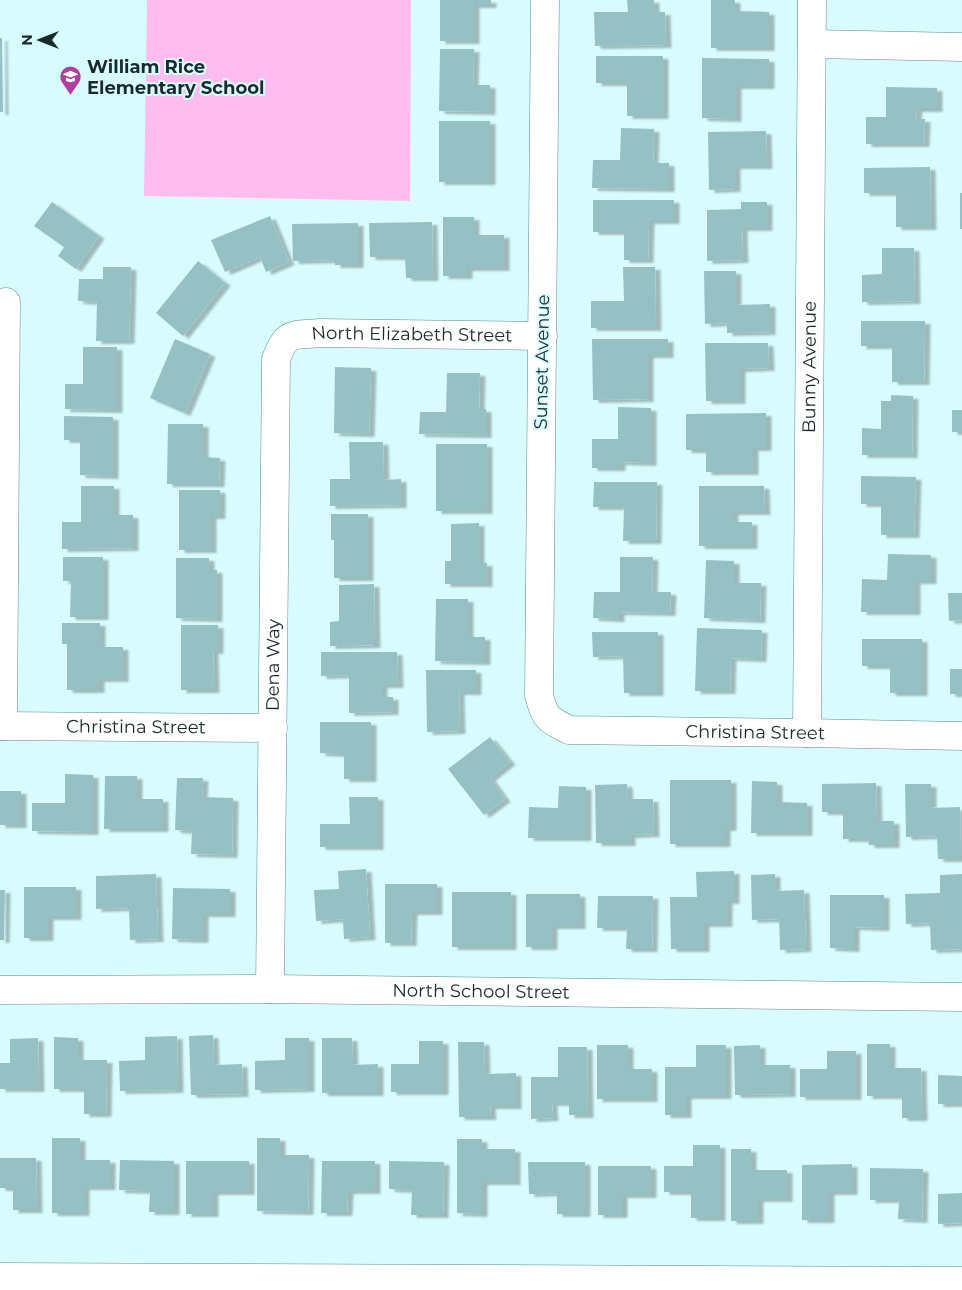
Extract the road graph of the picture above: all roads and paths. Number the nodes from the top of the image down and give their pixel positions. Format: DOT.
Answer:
graph roads {
  1 [pos="545,0"];
  2 [pos="812,0"];
  3 [pos="812,44"];
  4 [pos="962,47"];
  5 [pos="6,302"];
  6 [pos="543,336"];
  7 [pos="283,342"];
  8 [pos="550,720"];
  9 [pos="1,726"];
  10 [pos="273,728"];
  11 [pos="807,733"];
  12 [pos="962,736"];
  13 [pos="270,989"];
  14 [pos="0,990"];
  15 [pos="962,997"];
  16 [pos="0,1277"];
  17 [pos="962,1281"];
  18 [pos="252,1284"];
  19 [pos="526,1285"];
  1 -- 6 [label="street, Sunset Avenue"];
  2 -- 3 [label="street, Bunny Avenue"];
  3 -- 4 [label="street"];
  3 -- 11 [label="street, Bunny Avenue"];
  5 -- 9 [label="street"];
  6 -- 7 [label="street, North Elizabeth Street"];
  6 -- 8 [label="street, Sunset Avenue"];
  7 -- 10 [label="street, Dena Way"];
  8 -- 11 [label="street, Christina Street"];
  9 -- 10 [label="street, Christina Street"];
  10 -- 13 [label="street, Dena Way"];
  11 -- 12 [label="street, Christina Street"];
  13 -- 14 [label="street, North School Street"];
  13 -- 15 [label="street, North School Street"];
  16 -- 18 [label="street"];
  17 -- 19 [label="street"];
  18 -- 19 [label="street"];
}
